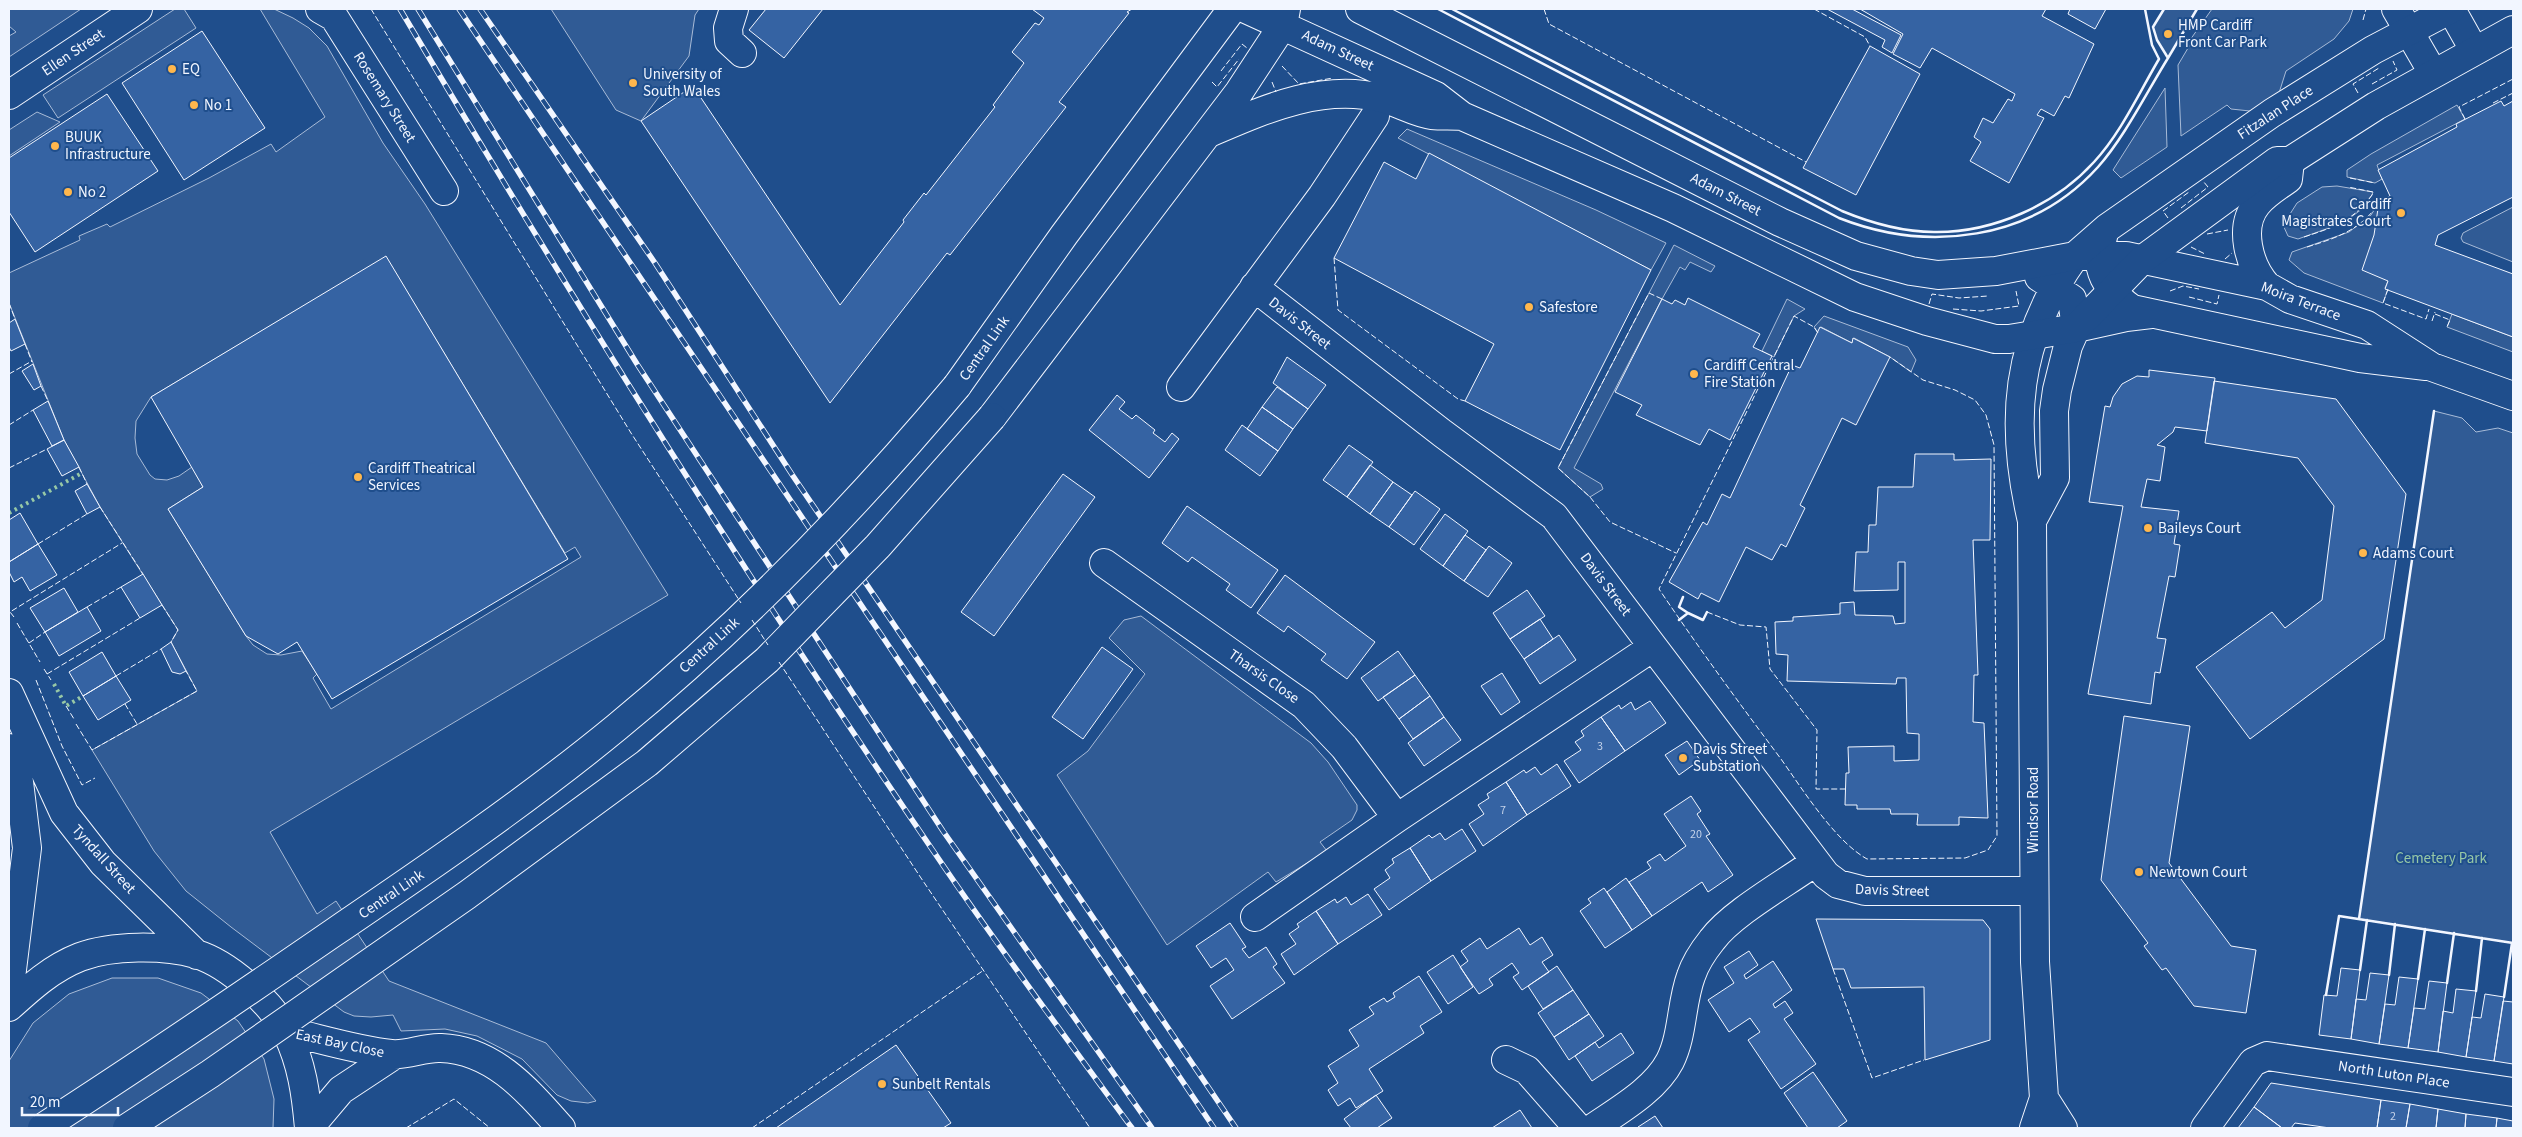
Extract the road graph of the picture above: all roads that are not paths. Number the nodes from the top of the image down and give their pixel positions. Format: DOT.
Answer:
graph roads {
  1 [pos="138,9"];
  2 [pos="320,9"];
  3 [pos="734,9"];
  4 [pos="1232,9"];
  5 [pos="1246,9"];
  6 [pos="1360,9"];
  7 [pos="2451,9"];
  8 [pos="1285,17"];
  9 [pos="2402,20"];
  10 [pos="2513,30"];
  11 [pos="2474,50"];
  12 [pos="742,53"];
  13 [pos="2433,73"];
  14 [pos="9,95"];
  15 [pos="1374,116"];
  16 [pos="1462,116"];
  17 [pos="1208,134"];
  18 [pos="2290,161"];
  19 [pos="444,191"];
  20 [pos="2087,255"];
  21 [pos="2143,259"];
  22 [pos="1996,270"];
  23 [pos="2054,285"];
  24 [pos="2267,286"];
  25 [pos="1254,287"];
  26 [pos="2110,291"];
  27 [pos="2150,314"];
  28 [pos="2076,328"];
  29 [pos="2032,336"];
  30 [pos="2432,367"];
  31 [pos="1181,387"];
  32 [pos="2513,396"];
  33 [pos="2032,521"];
  34 [pos="1104,563"];
  35 [pos="1653,647"];
  36 [pos="9,693"];
  37 [pos="9,748"];
  38 [pos="1397,818"];
  39 [pos="1815,862"];
  40 [pos="2034,891"];
  41 [pos="1254,917"];
  42 [pos="197,954"];
  43 [pos="9,994"];
  44 [pos="9,1007"];
  45 [pos="286,1031"];
  46 [pos="394,1055"];
  47 [pos="1506,1060"];
  48 [pos="2513,1092"];
  49 [pos="2044,1098"];
  50 [pos="42,1128"];
  51 [pos="127,1128"];
  52 [pos="309,1128"];
  53 [pos="561,1128"];
  54 [pos="1578,1128"];
  55 [pos="1593,1128"];
  56 [pos="2034,1128"];
  57 [pos="2063,1128"];
  58 [pos="2205,1128"];
  1 -- 14 [label="street, Ellen Street"];
  2 -- 19 [label="street, Rosemary Street"];
  3 -- 12 [label="street"];
  4 -- 50 [label="street, Central Link, bridge"];
  5 -- 8 [label="street, Adam Street"];
  6 -- 22 [label="street, Adam Street"];
  7 -- 9 [label="street, Fitzalan Place"];
  7 -- 11 [label="street"];
  8 -- 16 [label="street, Adam Street"];
  8 -- 17 [label="street"];
  9 -- 13 [label="street"];
  9 -- 20 [label="street, Fitzalan Place"];
  10 -- 11 [label="street"];
  11 -- 13 [label="street"];
  13 -- 18 [label="street"];
  15 -- 25 [label="street, Davis Street"];
  16 -- 17 [label="street"];
  16 -- 29 [label="street, Adam Street"];
  17 -- 51 [label="street, bridge"];
  18 -- 21 [label="street"];
  18 -- 24 [label="street"];
  20 -- 21 [label="street, Moira Terrace"];
  20 -- 22 [label="street, Adam Street"];
  20 -- 23 [label="street, Windsor Road"];
  20 -- 26 [label="street"];
  21 -- 24 [label="street, Moira Terrace"];
  21 -- 26 [label="street"];
  22 -- 23 [label="street"];
  23 -- 28 [label="street"];
  23 -- 29 [label="street, Windsor Road"];
  24 -- 30 [label="street, Moira Terrace"];
  25 -- 31 [label="street"];
  25 -- 35 [label="street, Davis Street"];
  26 -- 27 [label="street, Moira Terrace"];
  26 -- 28 [label="street"];
  27 -- 28 [label="street, Moira Terrace"];
  27 -- 30 [label="street, Moira Terrace"];
  28 -- 29 [label="street"];
  28 -- 33 [label="street, Windsor Road"];
  29 -- 33 [label="street, Windsor Road"];
  30 -- 32 [label="street, Moira Terrace"];
  33 -- 40 [label="street, Windsor Road"];
  34 -- 38 [label="street, Tharsis Close"];
  35 -- 38 [label="street"];
  35 -- 39 [label="street, Davis Street"];
  36 -- 42 [label="street, Tyndall Street"];
  37 -- 43 [label="street"];
  38 -- 41 [label="street"];
  39 -- 40 [label="street, Davis Street"];
  39 -- 55 [label="street"];
  40 -- 49 [label="street, Windsor Road"];
  42 -- 44 [label="street"];
  42 -- 45 [label="street"];
  45 -- 46 [label="street, East Bay Close"];
  45 -- 52 [label="street"];
  46 -- 52 [label="street, East Bay Close"];
  46 -- 53 [label="street, East Bay Close"];
  47 -- 54 [label="street"];
  48 -- 58 [label="street, North Luton Place"];
  49 -- 56 [label="street, Windsor Road"];
  49 -- 57 [label="street, Windsor Road"];
}
